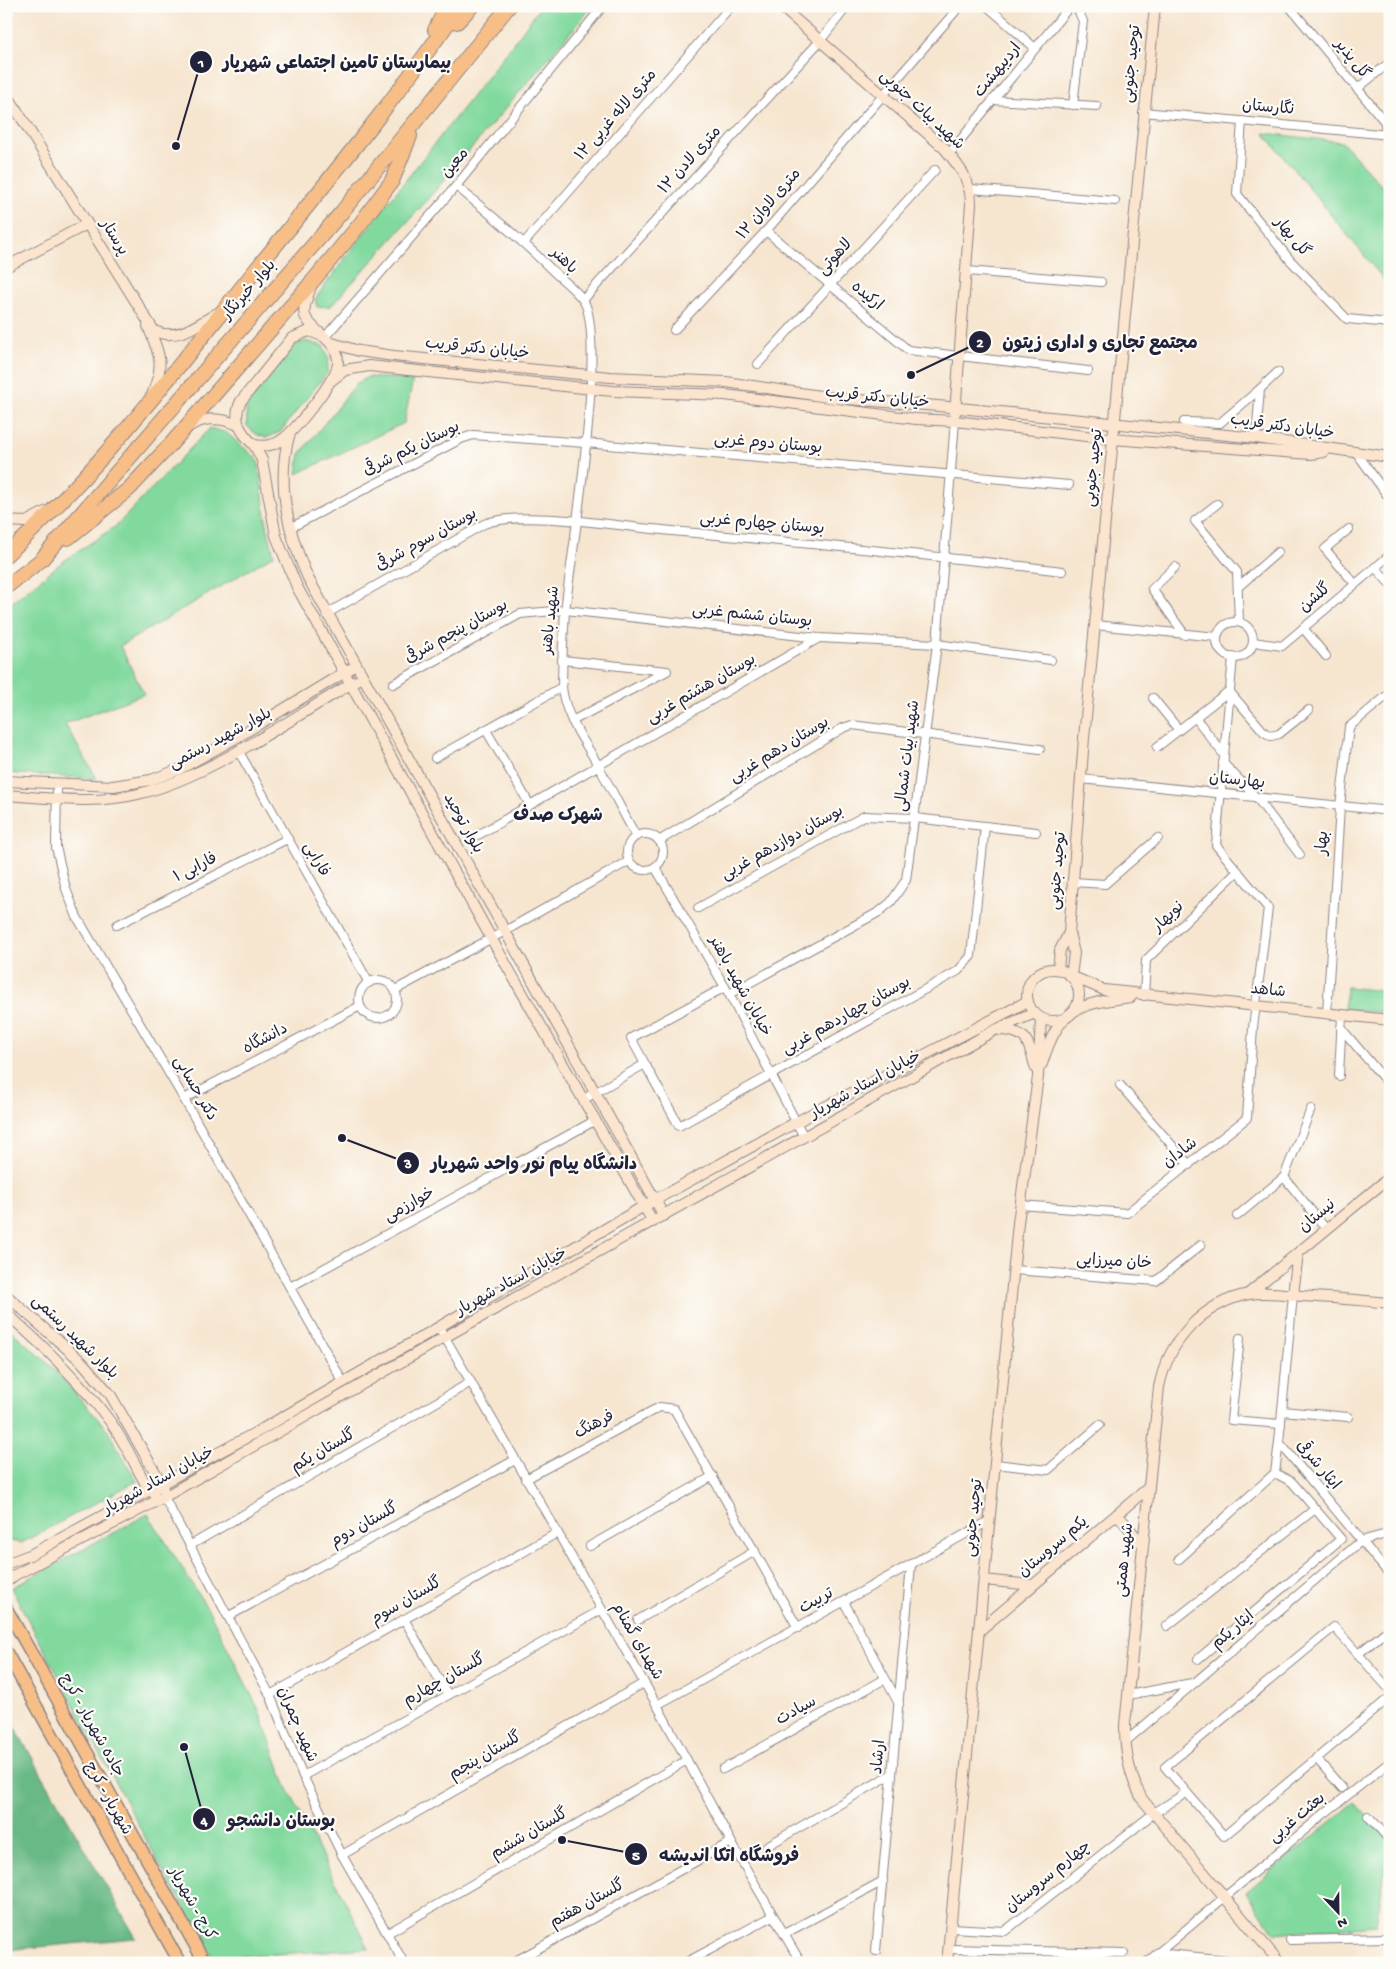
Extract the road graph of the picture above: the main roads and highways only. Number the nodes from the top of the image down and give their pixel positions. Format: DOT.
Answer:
graph roads {
  1 [pos="447,6"];
  2 [pos="460,6"];
  3 [pos="472,6"];
  4 [pos="509,6"];
  5 [pos="780,6"];
  6 [pos="1154,6"];
  7 [pos="431,49"];
  8 [pos="406,82"];
  9 [pos="8,100"];
  10 [pos="415,124"];
  11 [pos="87,224"];
  12 [pos="6,267"];
  13 [pos="312,282"];
  14 [pos="225,309"];
  15 [pos="144,318"];
  16 [pos="328,340"];
  17 [pos="332,380"];
  18 [pos="149,401"];
  19 [pos="955,408"];
  20 [pos="955,421"];
  21 [pos="1114,424"];
  22 [pos="238,425"];
  23 [pos="290,433"];
  24 [pos="1112,439"];
  25 [pos="172,444"];
  26 [pos="254,445"];
  27 [pos="1340,451"];
  28 [pos="1390,457"];
  29 [pos="68,496"];
  30 [pos="6,521"];
  31 [pos="6,555"];
  32 [pos="41,560"];
  33 [pos="6,587"];
  34 [pos="355,666"];
  35 [pos="344,672"];
  36 [pos="362,677"];
  37 [pos="328,681"];
  38 [pos="351,684"];
  39 [pos="336,692"];
  40 [pos="6,781"];
  41 [pos="6,795"];
  42 [pos="1069,933"];
  43 [pos="1058,969"];
  44 [pos="1071,976"];
  45 [pos="1144,996"];
  46 [pos="1028,1000"];
  47 [pos="1071,1013"];
  48 [pos="1038,1016"];
  49 [pos="1062,1020"];
  50 [pos="1390,1020"];
  51 [pos="995,1030"];
  52 [pos="1038,1077"];
  53 [pos="818,1110"];
  54 [pos="821,1128"];
  55 [pos="780,1133"];
  56 [pos="788,1147"];
  57 [pos="1390,1177"];
  58 [pos="655,1200"];
  59 [pos="644,1206"];
  60 [pos="664,1216"];
  61 [pos="653,1222"];
  62 [pos="1298,1253"];
  63 [pos="1247,1294"];
  64 [pos="6,1295"];
  65 [pos="1293,1295"];
  66 [pos="1390,1303"];
  67 [pos="6,1313"];
  68 [pos="162,1484"];
  69 [pos="1148,1488"];
  70 [pos="150,1490"];
  71 [pos="164,1498"];
  72 [pos="1117,1514"];
  73 [pos="1143,1545"];
  74 [pos="6,1564"];
  75 [pos="984,1580"];
  76 [pos="6,1582"];
  77 [pos="1032,1585"];
  78 [pos="6,1608"];
  79 [pos="979,1630"];
  80 [pos="6,1652"];
  81 [pos="148,1861"];
  82 [pos="180,1963"];
  83 [pos="205,1963"];
  84 [pos="947,1963"];
  85 [pos="1280,1963"];
  1 -- 8 [label="highway"];
  2 -- 7 [label="highway"];
  3 -- 7 [label="highway"];
  4 -- 10 [label="highway, بلوار خبرنگار"];
  5 -- 19 [label="main road, شهید بیات جنوبی"];
  6 -- 21 [label="main road, توحید جنوبی"];
  7 -- 8 [label="highway, بلوار خبرنگار"];
  8 -- 14 [label="highway, بلوار خبرنگار"];
  9 -- 11 [label="main road, پرستار"];
  10 -- 13 [label="highway"];
  10 -- 32 [label="highway, بلوار خبرنگار"];
  11 -- 12 [label="main road"];
  11 -- 15 [label="main road, پرستار"];
  13 -- 16 [label="main road"];
  13 -- 25 [label="highway"];
  14 -- 15 [label="main road, پرستار"];
  14 -- 18 [label="highway, بلوار خبرنگار"];
  15 -- 18 [label="main road"];
  16 -- 17 [label="main road"];
  16 -- 19 [label="main road, خیابان دکتر قریب"];
  16 -- 22 [label="main road, خیابان دکتر قریب"];
  17 -- 20 [label="main road, خیابان دکتر قریب"];
  17 -- 23 [label="main road"];
  18 -- 29 [label="highway, بلوار خبرنگار"];
  19 -- 20 [label="main road"];
  19 -- 21 [label="main road, خیابان دکتر قریب"];
  20 -- 24 [label="main road, خیابان دکتر قریب"];
  21 -- 24 [label="main road, توحید جنوبی"];
  21 -- 27 [label="main road, خیابان دکتر قریب"];
  22 -- 25 [label="main road"];
  22 -- 26 [label="main road, بلوار توحید"];
  23 -- 26 [label="main road"];
  23 -- 34 [label="main road, بلوار توحید"];
  24 -- 27 [label="main road, خیابان دکتر قریب"];
  24 -- 42 [label="main road, توحید جنوبی"];
  25 -- 32 [label="highway"];
  26 -- 35 [label="main road, بلوار توحید"];
  27 -- 28 [label="main road"];
  29 -- 30 [label="main road"];
  29 -- 31 [label="highway, بلوار خبرنگار"];
  32 -- 33 [label="highway, بلوار خبرنگار"];
  34 -- 35 [label="main road, بلوار شهید رستمی"];
  34 -- 36 [label="main road, بلوار توحید"];
  35 -- 37 [label="main road, بلوار شهید رستمی"];
  35 -- 38 [label="main road, بلوار توحید"];
  36 -- 38 [label="main road, بلوار شهید رستمی"];
  36 -- 58 [label="main road, بلوار توحید"];
  37 -- 39 [label="main road"];
  37 -- 40 [label="main road, بلوار شهید رستمی"];
  38 -- 39 [label="main road, بلوار شهید رستمی"];
  38 -- 59 [label="main road, بلوار توحید"];
  39 -- 41 [label="main road, بلوار شهید رستمی"];
  42 -- 43 [label="main road, توحید جنوبی"];
  42 -- 44 [label="main road, توحید جنوبی"];
  43 -- 44 [label="main road"];
  43 -- 46 [label="main road"];
  44 -- 45 [label="main road"];
  44 -- 47 [label="main road"];
  45 -- 47 [label="main road"];
  45 -- 50 [label="main road, شاهد"];
  46 -- 48 [label="main road"];
  46 -- 53 [label="main road, خیابان استاد شهریار"];
  47 -- 49 [label="main road"];
  48 -- 49 [label="main road"];
  48 -- 51 [label="main road, خیابان استاد شهریار"];
  48 -- 52 [label="main road, توحید جنوبی"];
  49 -- 52 [label="main road, توحید جنوبی"];
  51 -- 52 [label="main road"];
  51 -- 54 [label="main road, خیابان استاد شهریار"];
  52 -- 75 [label="main road, توحید جنوبی"];
  53 -- 54 [label="main road"];
  53 -- 55 [label="main road, خیابان استاد شهریار"];
  54 -- 56 [label="main road, خیابان استاد شهریار"];
  55 -- 56 [label="main road"];
  55 -- 58 [label="main road, خیابان استاد شهریار"];
  56 -- 60 [label="main road, خیابان استاد شهریار"];
  57 -- 62 [label="main road, نيستان"];
  58 -- 59 [label="main road, خیابان استاد شهریار"];
  58 -- 60 [label="main road, بلوار توحید"];
  59 -- 61 [label="main road, بلوار توحید"];
  59 -- 68 [label="main road, خیابان استاد شهریار"];
  60 -- 61 [label="main road, خیابان استاد شهریار"];
  61 -- 71 [label="main road, خیابان استاد شهریار"];
  62 -- 63 [label="main road"];
  62 -- 65 [label="main road, نيستان"];
  63 -- 65 [label="main road, شهید همتی"];
  63 -- 69 [label="main road, شهید همتی"];
  64 -- 68 [label="main road, بلوار شهید رستمی"];
  65 -- 66 [label="main road, شهید همتی"];
  67 -- 70 [label="main road, بلوار شهید رستمی"];
  68 -- 70 [label="main road, خیابان استاد شهریار"];
  68 -- 71 [label="main road"];
  69 -- 72 [label="main road, یکم سروستان"];
  69 -- 73 [label="main road, شهید همتی"];
  70 -- 71 [label="main road"];
  70 -- 74 [label="main road, خیابان استاد شهریار"];
  71 -- 76 [label="main road, خیابان استاد شهریار"];
  72 -- 73 [label="main road"];
  72 -- 77 [label="main road, یکم سروستان"];
  73 -- 85 [label="main road, شهید همتی"];
  75 -- 77 [label="main road"];
  75 -- 79 [label="main road, توحید جنوبی"];
  77 -- 79 [label="main road, یکم سروستان"];
  78 -- 81 [label="main road, جاده شهریار - کرج"];
  79 -- 84 [label="main road, توحید جنوبی"];
  80 -- 82 [label="main road, شهریار - کرج"];
  81 -- 83 [label="main road, کرج - شهریار"];
}
